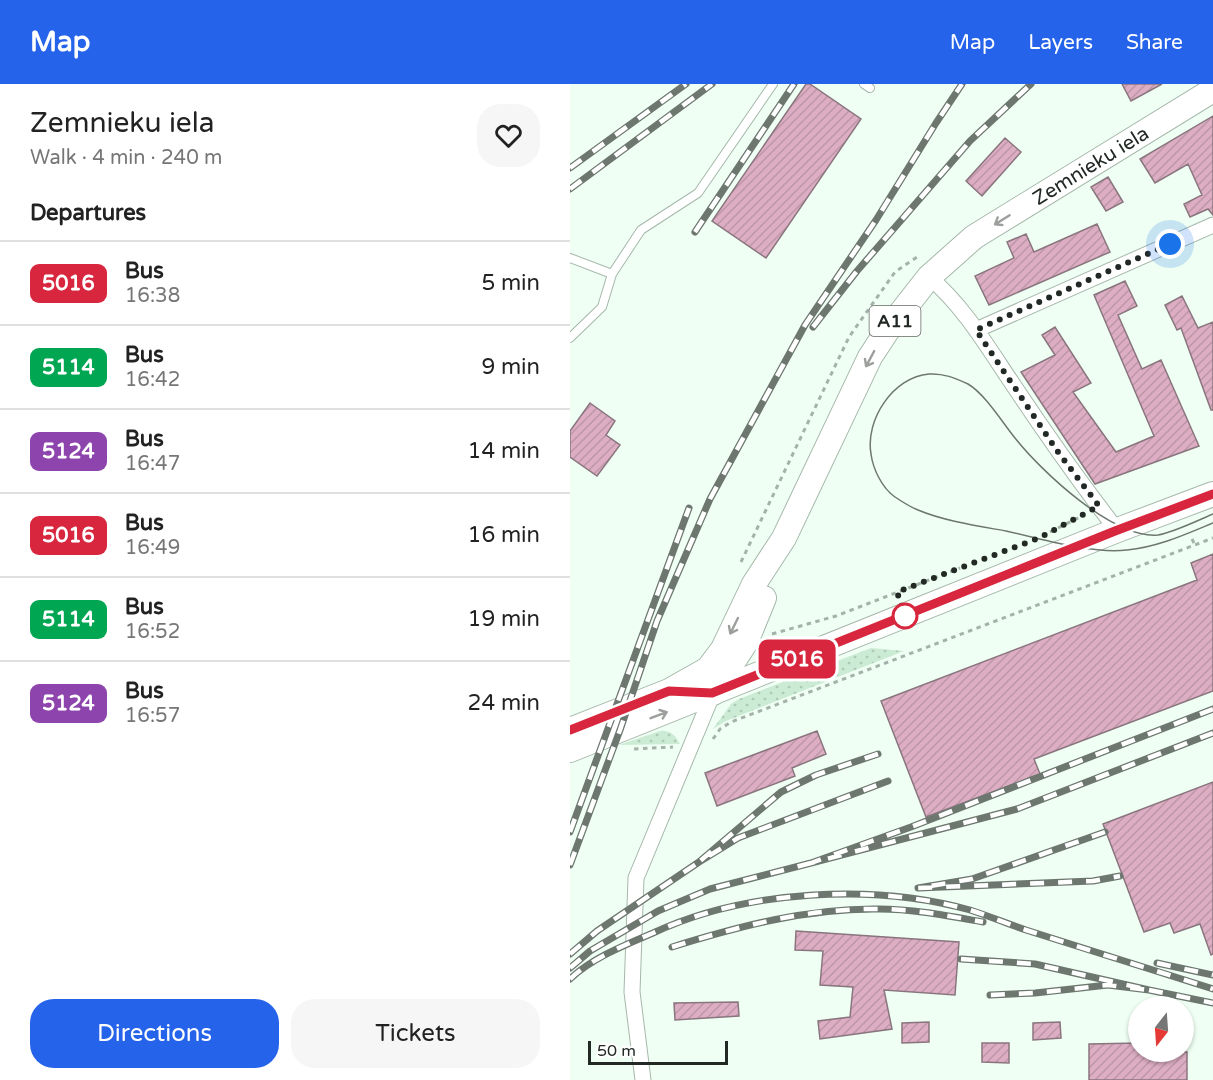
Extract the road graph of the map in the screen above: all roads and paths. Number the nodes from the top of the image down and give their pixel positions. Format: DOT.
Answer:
graph roads {
  1 [pos="773,84"];
  2 [pos="1213,90"];
  3 [pos="1213,225"];
  4 [pos="570,258"];
  5 [pos="612,274"];
  6 [pos="929,277"];
  7 [pos="976,330"];
  8 [pos="570,338"];
  9 [pos="1213,494"];
  10 [pos="1099,506"];
  11 [pos="1115,531"];
  12 [pos="1048,534"];
  13 [pos="784,538"];
  14 [pos="1213,538"];
  15 [pos="1192,539"];
  16 [pos="1195,545"];
  17 [pos="964,567"];
  18 [pos="746,642"];
  19 [pos="669,691"];
  20 [pos="712,693"];
  21 [pos="570,730"];
  22 [pos="691,748"];
  23 [pos="629,749"];
  24 [pos="570,750"];
  25 [pos="643,1080"];
  1 -- 5 [label="lane"];
  2 -- 6 [label="highway, Zemnieku iela / A11, one-way"];
  3 -- 7 [label="street"];
  4 -- 5 [label="lane"];
  5 -- 8 [label="lane"];
  6 -- 7 [label="street"];
  6 -- 13 [label="highway, Zemnieku iela / A11, one-way"];
  7 -- 10 [label="street"];
  9 -- 11 [label="highway"];
  10 -- 11 [label="street"];
  10 -- 12 [label="path"];
  11 -- 20 [label="highway"];
  13 -- 18 [label="highway"];
  13 -- 19 [label="highway, Zemnieku iela / A11, one-way"];
  14 -- 16 [label="path"];
  15 -- 16 [label="path"];
  16 -- 22 [label="path"];
  17 -- 18 [label="path"];
  18 -- 20 [label="highway"];
  19 -- 20 [label="lane"];
  19 -- 21 [label="highway, A11"];
  20 -- 22 [label="street"];
  24 -- 20 [label="highway, one-way"];
  22 -- 23 [label="path"];
  22 -- 25 [label="street"];
}
